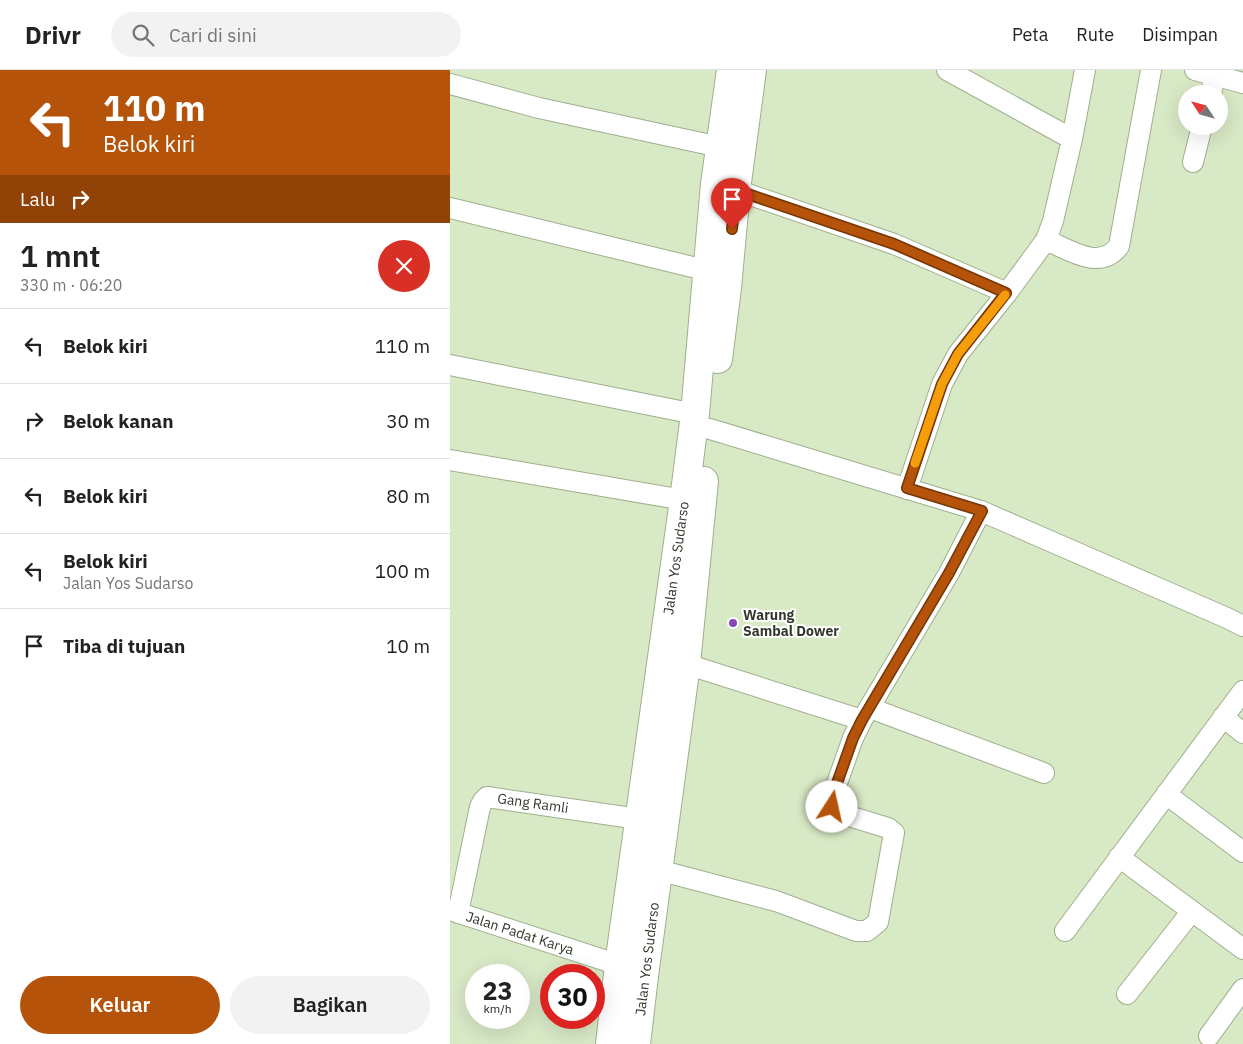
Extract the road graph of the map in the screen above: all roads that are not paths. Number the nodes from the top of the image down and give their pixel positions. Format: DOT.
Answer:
graph roads {
  1 [pos="731,70"];
  2 [pos="752,70"];
  3 [pos="947,70"];
  4 [pos="1085,70"];
  5 [pos="1151,70"];
  6 [pos="1195,70"];
  7 [pos="1243,83"];
  8 [pos="450,84"];
  9 [pos="1213,84"];
  10 [pos="1200,135"];
  11 [pos="1072,139"];
  12 [pos="720,147"];
  13 [pos="1193,162"];
  14 [pos="736,190"];
  15 [pos="450,208"];
  16 [pos="1046,240"];
  17 [pos="709,271"];
  18 [pos="1006,293"];
  19 [pos="450,365"];
  20 [pos="702,422"];
  21 [pos="450,460"];
  22 [pos="907,488"];
  23 [pos="684,500"];
  24 [pos="982,511"];
  25 [pos="1243,626"];
  26 [pos="686,664"];
  27 [pos="1243,691"];
  28 [pos="866,714"];
  29 [pos="1223,717"];
  30 [pos="1243,733"];
  31 [pos="1044,773"];
  32 [pos="1166,794"];
  33 [pos="639,819"];
  34 [pos="1243,852"];
  35 [pos="1119,857"];
  36 [pos="658,870"];
  37 [pos="1192,911"];
  38 [pos="454,912"];
  39 [pos="1065,931"];
  40 [pos="1243,949"];
  41 [pos="619,964"];
  42 [pos="1243,989"];
  43 [pos="1127,994"];
  44 [pos="1209,1036"];
  45 [pos="610,1044"];
  46 [pos="636,1044"];
  1 -- 12 [label="highway, Jalan Yos Sudarso"];
  2 -- 14 [label="highway, Jalan Yos Sudarso"];
  3 -- 11 [label="street"];
  4 -- 11 [label="street"];
  5 -- 16 [label="street"];
  6 -- 9 [label="street"];
  7 -- 9 [label="street"];
  8 -- 12 [label="street"];
  10 -- 13 [label="street"];
  11 -- 16 [label="street"];
  12 -- 17 [label="highway, Jalan Yos Sudarso"];
  14 -- 18 [label="street"];
  14 -- 20 [label="highway, Jalan Yos Sudarso"];
  15 -- 17 [label="street"];
  16 -- 18 [label="street"];
  17 -- 20 [label="highway, Jalan Yos Sudarso"];
  18 -- 22 [label="street"];
  19 -- 20 [label="street"];
  20 -- 22 [label="street"];
  20 -- 23 [label="highway, Jalan Yos Sudarso"];
  20 -- 26 [label="highway, Jalan Yos Sudarso"];
  21 -- 23 [label="street"];
  22 -- 24 [label="street"];
  23 -- 33 [label="highway, Jalan Yos Sudarso"];
  24 -- 25 [label="street"];
  24 -- 28 [label="street"];
  26 -- 28 [label="street"];
  26 -- 36 [label="highway, Jalan Yos Sudarso"];
  27 -- 29 [label="street"];
  28 -- 31 [label="street"];
  28 -- 36 [label="street"];
  29 -- 30 [label="street"];
  29 -- 32 [label="street"];
  32 -- 34 [label="street"];
  32 -- 35 [label="street"];
  33 -- 38 [label="street, Gang Ramli"];
  33 -- 41 [label="highway, Jalan Yos Sudarso"];
  35 -- 37 [label="street"];
  35 -- 39 [label="street"];
  36 -- 46 [label="highway, Jalan Yos Sudarso"];
  37 -- 40 [label="street"];
  37 -- 43 [label="street"];
  38 -- 41 [label="street, Jalan Padat Karya"];
  41 -- 45 [label="highway, Jalan Yos Sudarso"];
  42 -- 44 [label="street"];
}
